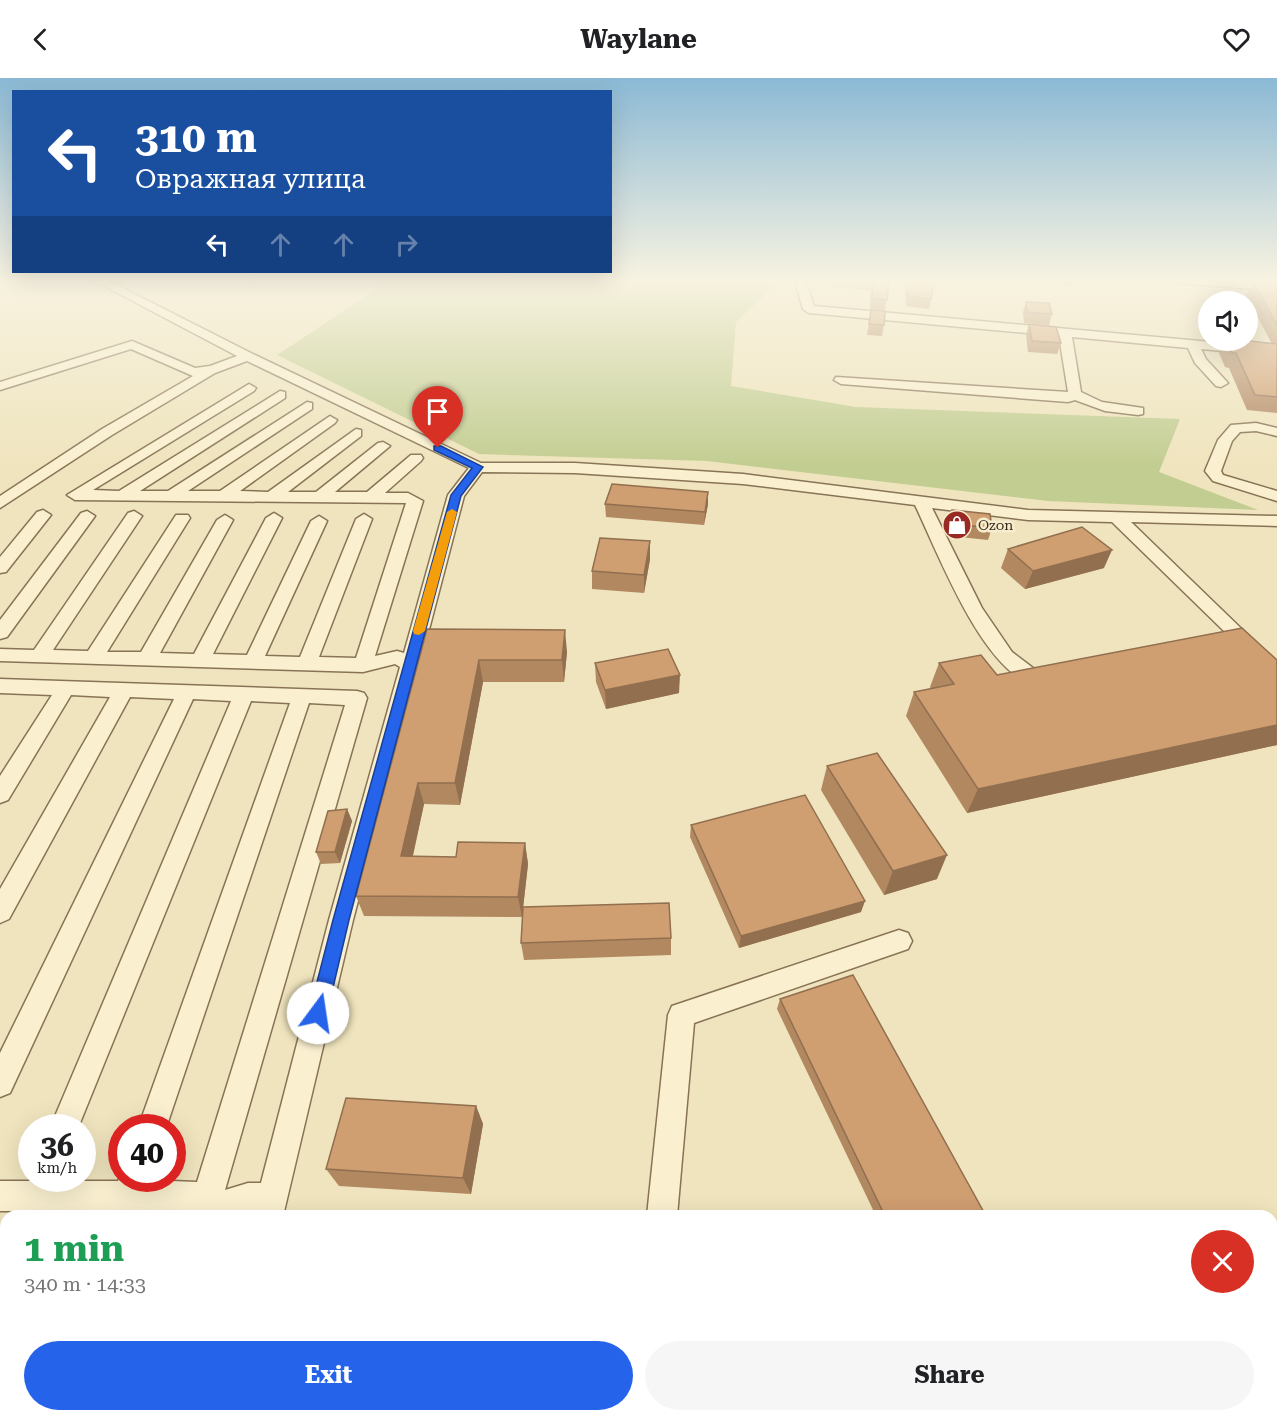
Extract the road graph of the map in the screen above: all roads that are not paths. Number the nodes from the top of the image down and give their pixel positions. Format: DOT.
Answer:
graph roads {
  1 [pos="219,342"];
  2 [pos="1066,342"];
  3 [pos="1157,342"];
  4 [pos="1192,345"];
  5 [pos="1277,352"];
  6 [pos="247,356"];
  7 [pos="213,370"];
  8 [pos="841,380"];
  9 [pos="1221,383"];
  10 [pos="0,386"];
  11 [pos="249,388"];
  12 [pos="1075,394"];
  13 [pos="280,395"];
  14 [pos="307,406"];
  15 [pos="1138,411"];
  16 [pos="330,420"];
  17 [pos="1275,424"];
  18 [pos="356,433"];
  19 [pos="383,446"];
  20 [pos="416,458"];
  21 [pos="478,467"];
  22 [pos="123,495"];
  23 [pos="172,495"];
  24 [pos="224,496"];
  25 [pos="272,496"];
  26 [pos="1277,496"];
  27 [pos="319,497"];
  28 [pos="371,497"];
  29 [pos="921,501"];
  30 [pos="0,503"];
  31 [pos="43,514"];
  32 [pos="87,516"];
  33 [pos="134,516"];
  34 [pos="182,518"];
  35 [pos="274,518"];
  36 [pos="364,519"];
  37 [pos="1118,519"];
  38 [pos="225,520"];
  39 [pos="319,521"];
  40 [pos="1277,521"];
  41 [pos="0,568"];
  42 [pos="0,633"];
  43 [pos="1207,644"];
  44 [pos="0,655"];
  45 [pos="39,656"];
  46 [pos="93,658"];
  47 [pos="147,659"];
  48 [pos="200,661"];
  49 [pos="253,662"];
  50 [pos="307,664"];
  51 [pos="410,664"];
  52 [pos="363,665"];
  53 [pos="1069,671"];
  54 [pos="66,688"];
  55 [pos="124,690"];
  56 [pos="4,692"];
  57 [pos="187,692"];
  58 [pos="244,694"];
  59 [pos="302,696"];
  60 [pos="0,794"];
  61 [pos="0,912"];
  62 [pos="899,941"];
  63 [pos="0,1083"];
  64 [pos="70,1114"];
  65 [pos="157,1114"];
  66 [pos="0,1196"];
  67 [pos="45,1197"];
  68 [pos="128,1197"];
  69 [pos="202,1205"];
  70 [pos="271,1208"];
  71 [pos="663,1210"];
  1 -- 6 [label="street"];
  2 -- 12 [label="street"];
  3 -- 4 [label="street"];
  4 -- 5 [label="street"];
  4 -- 9 [label="street"];
  6 -- 7 [label="street"];
  6 -- 21 [label="street"];
  7 -- 10 [label="street"];
  7 -- 30 [label="street"];
  8 -- 12 [label="street"];
  11 -- 22 [label="street"];
  12 -- 15 [label="street"];
  13 -- 22 [label="street"];
  14 -- 23 [label="street"];
  16 -- 24 [label="street"];
  17 -- 26 [label="street"];
  18 -- 25 [label="street"];
  19 -- 27 [label="street"];
  20 -- 28 [label="street"];
  21 -- 29 [label="street"];
  21 -- 51 [label="street"];
  22 -- 23 [label="street"];
  23 -- 24 [label="street"];
  24 -- 25 [label="street"];
  25 -- 27 [label="street"];
  27 -- 28 [label="street"];
  28 -- 52 [label="street"];
  29 -- 37 [label="street"];
  29 -- 53 [label="street"];
  31 -- 41 [label="street"];
  32 -- 42 [label="street"];
  33 -- 45 [label="street"];
  34 -- 46 [label="street"];
  35 -- 48 [label="street"];
  36 -- 50 [label="street"];
  37 -- 40 [label="street"];
  37 -- 43 [label="street"];
  38 -- 47 [label="street"];
  39 -- 49 [label="street"];
  44 -- 45 [label="street"];
  45 -- 46 [label="street"];
  46 -- 47 [label="street"];
  47 -- 48 [label="street"];
  48 -- 49 [label="street"];
  49 -- 50 [label="street"];
  50 -- 52 [label="street"];
  51 -- 52 [label="street"];
  51 -- 70 [label="street"];
  54 -- 55 [label="street"];
  54 -- 56 [label="street"];
  54 -- 60 [label="street"];
  55 -- 57 [label="street"];
  55 -- 61 [label="street"];
  57 -- 58 [label="street"];
  57 -- 63 [label="street"];
  58 -- 59 [label="street"];
  58 -- 64 [label="street"];
  59 -- 65 [label="street"];
  59 -- 69 [label="street"];
  62 -- 71 [label="street"];
  66 -- 67 [label="street"];
  67 -- 68 [label="street"];
  68 -- 69 [label="street"];
  69 -- 70 [label="street"];
}
